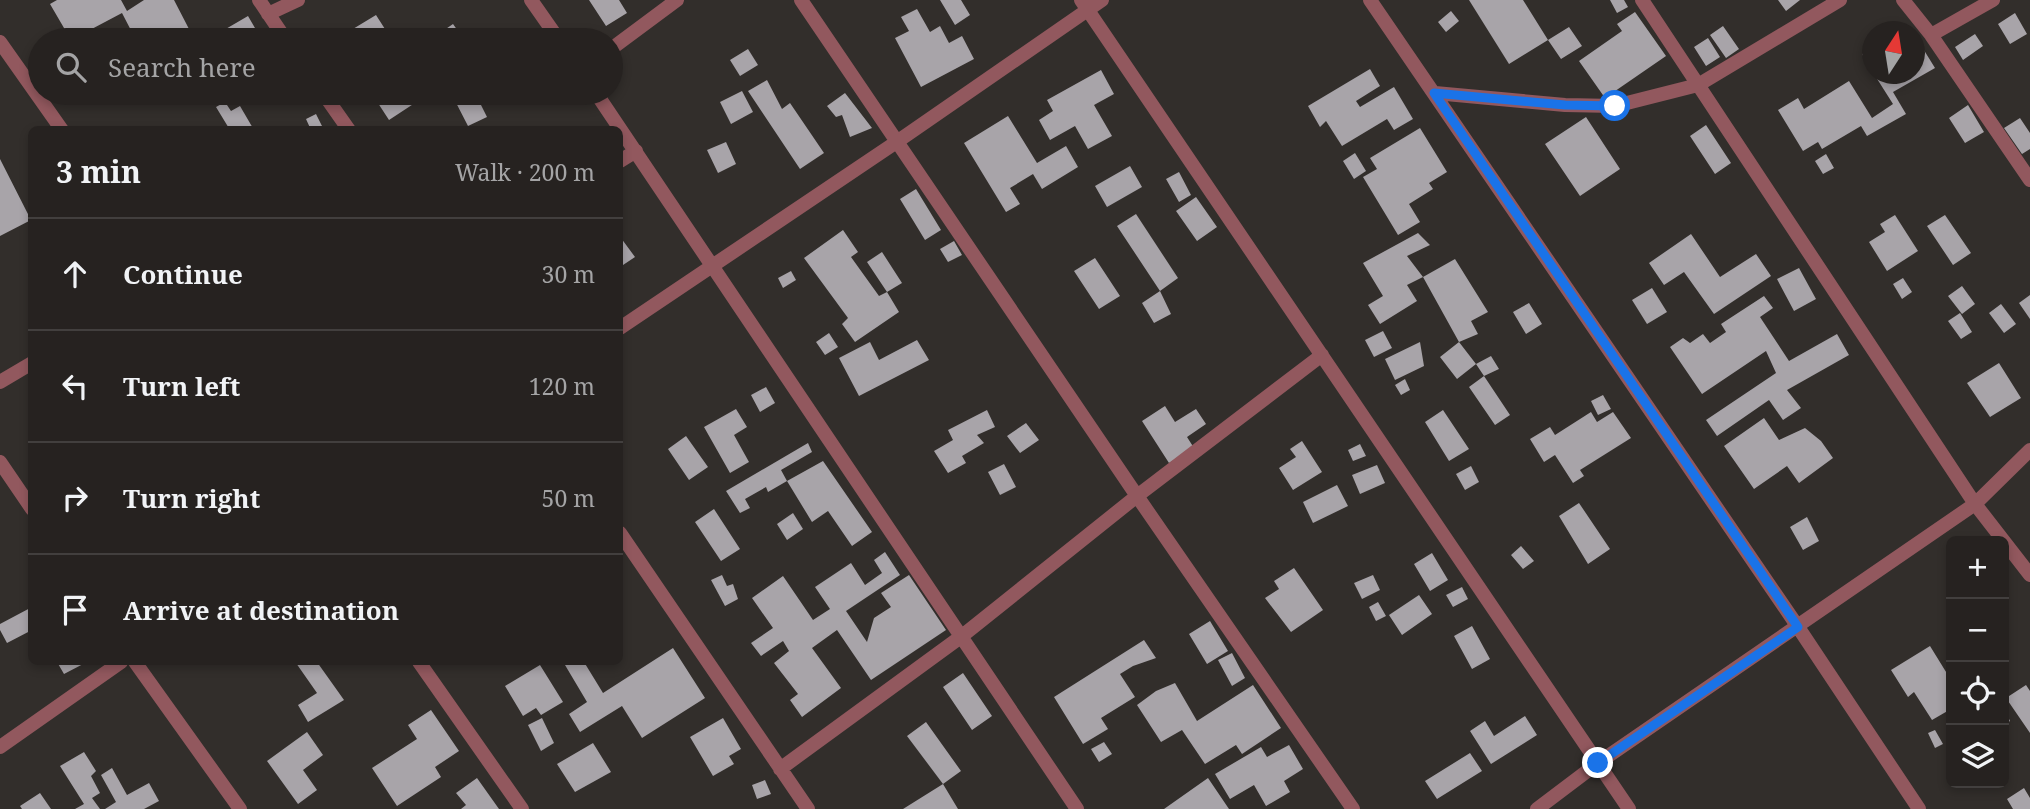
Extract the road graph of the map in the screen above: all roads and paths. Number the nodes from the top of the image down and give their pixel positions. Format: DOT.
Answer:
graph roads {
  1 [pos="259,0"];
  2 [pos="298,0"];
  3 [pos="531,0"];
  4 [pos="677,0"];
  5 [pos="801,0"];
  6 [pos="1102,0"];
  7 [pos="1370,0"];
  8 [pos="1642,0"];
  9 [pos="1840,0"];
  10 [pos="1903,0"];
  11 [pos="1993,0"];
  12 [pos="1085,5"];
  13 [pos="268,14"];
  14 [pos="278,28"];
  15 [pos="551,28"];
  16 [pos="1931,35"];
  17 [pos="623,40"];
  18 [pos="0,42"];
  19 [pos="28,82"];
  20 [pos="1698,85"];
  21 [pos="1434,93"];
  22 [pos="44,105"];
  23 [pos="331,105"];
  24 [pos="604,105"];
  25 [pos="59,126"];
  26 [pos="345,126"];
  27 [pos="619,126"];
  28 [pos="623,132"];
  29 [pos="898,141"];
  30 [pos="636,151"];
  31 [pos="623,160"];
  32 [pos="2030,180"];
  33 [pos="712,266"];
  34 [pos="623,326"];
  35 [pos="1322,355"];
  36 [pos="28,365"];
  37 [pos="0,382"];
  38 [pos="2030,450"];
  39 [pos="0,462"];
  40 [pos="1137,496"];
  41 [pos="28,503"];
  42 [pos="1975,504"];
  43 [pos="623,537"];
  44 [pos="2030,575"];
  45 [pos="1798,627"];
  46 [pos="962,635"];
  47 [pos="117,665"];
  48 [pos="137,665"];
  49 [pos="421,665"];
  50 [pos="0,747"];
  51 [pos="1598,763"];
  52 [pos="780,769"];
  53 [pos="240,809"];
  54 [pos="522,809"];
  55 [pos="808,809"];
  56 [pos="1077,809"];
  57 [pos="1353,809"];
  58 [pos="1537,809"];
  59 [pos="1629,809"];
  60 [pos="1919,809"];
  1 -- 13 [label="street"];
  2 -- 13 [label="street"];
  3 -- 15 [label="street"];
  4 -- 17 [label="street"];
  5 -- 29 [label="street"];
  6 -- 12 [label="street"];
  7 -- 21 [label="street"];
  8 -- 20 [label="street"];
  9 -- 20 [label="street"];
  10 -- 16 [label="street"];
  11 -- 16 [label="street"];
  12 -- 29 [label="street"];
  12 -- 35 [label="street"];
  13 -- 14 [label="street"];
  16 -- 32 [label="street"];
  18 -- 19 [label="street"];
  20 -- 21 [label="street"];
  20 -- 42 [label="street"];
  21 -- 45 [label="street"];
  22 -- 25 [label="street"];
  23 -- 26 [label="street"];
  24 -- 27 [label="street"];
  28 -- 30 [label="street"];
  29 -- 33 [label="street"];
  29 -- 40 [label="street"];
  30 -- 31 [label="street"];
  30 -- 33 [label="street"];
  33 -- 34 [label="street"];
  33 -- 46 [label="street"];
  35 -- 40 [label="street"];
  35 -- 51 [label="street"];
  36 -- 37 [label="street"];
  38 -- 42 [label="street"];
  39 -- 41 [label="street"];
  40 -- 46 [label="street"];
  40 -- 57 [label="street"];
  42 -- 44 [label="street"];
  42 -- 45 [label="street"];
  43 -- 52 [label="street"];
  45 -- 51 [label="street"];
  45 -- 60 [label="street"];
  46 -- 52 [label="street"];
  46 -- 56 [label="street"];
  47 -- 50 [label="street"];
  48 -- 53 [label="street"];
  49 -- 54 [label="street"];
  51 -- 58 [label="street"];
  51 -- 59 [label="street"];
  52 -- 55 [label="street"];
}
